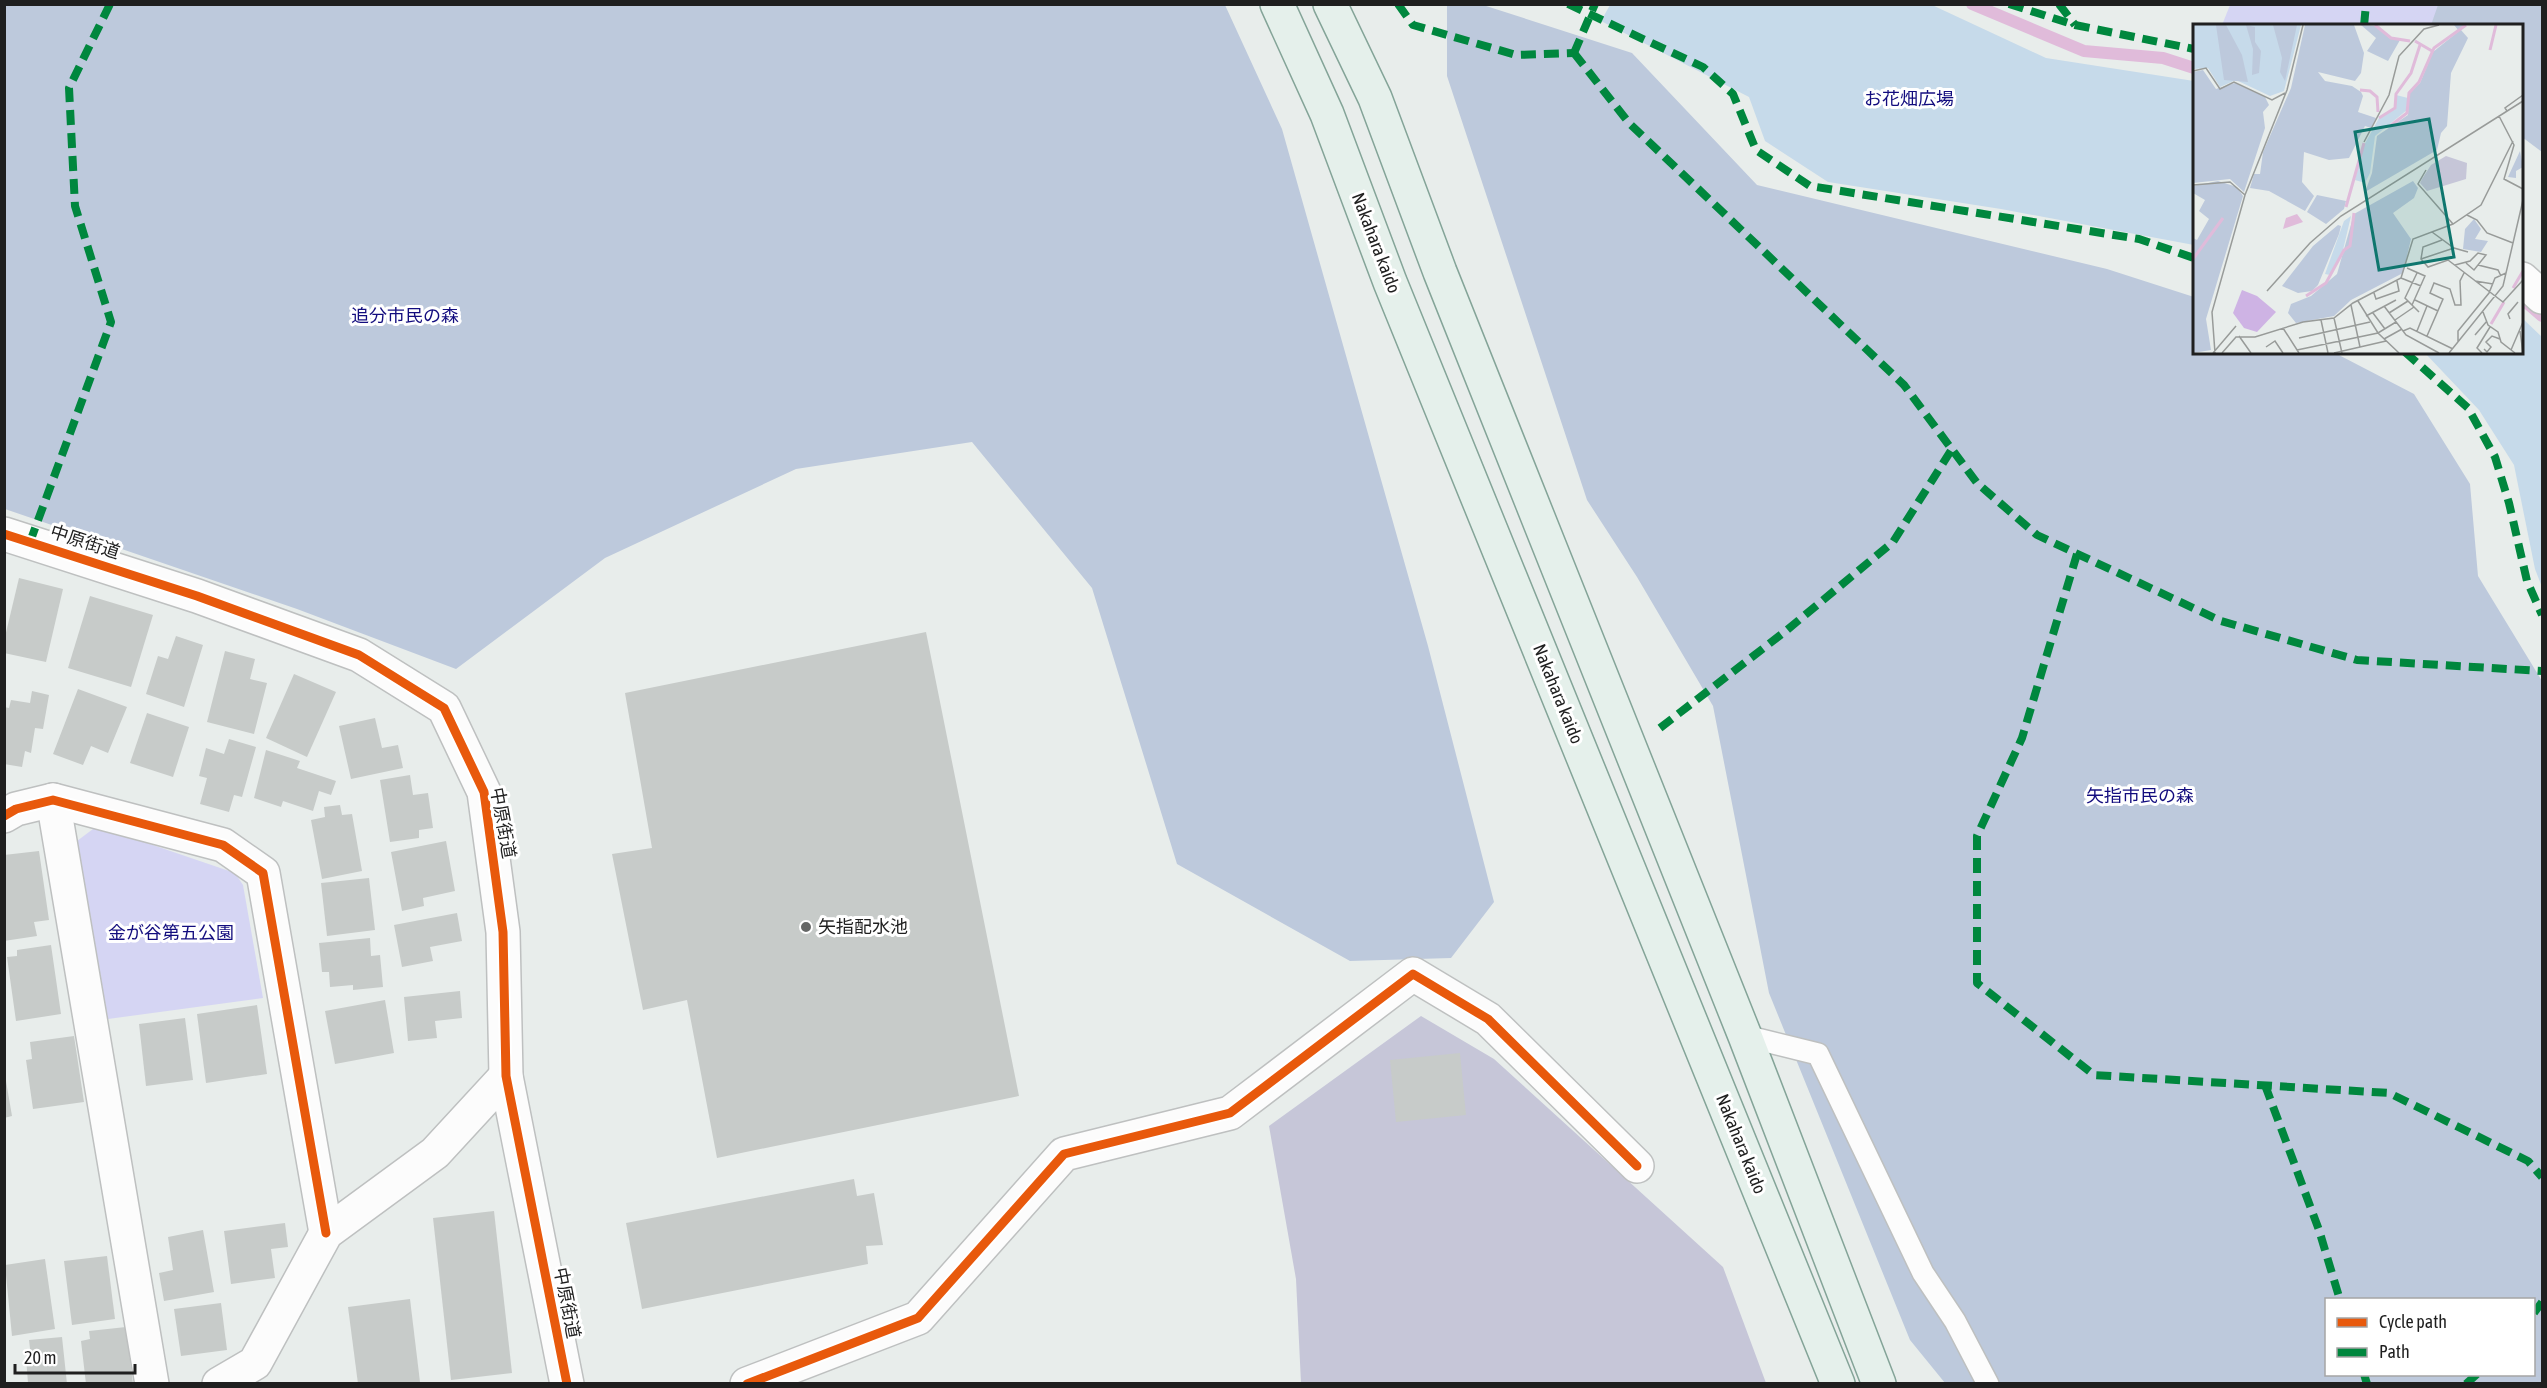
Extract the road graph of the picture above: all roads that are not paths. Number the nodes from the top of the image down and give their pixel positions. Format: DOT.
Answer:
graph roads {
  1 [pos="1277,4"];
  2 [pos="1330,4"];
  3 [pos="2523,280"];
  4 [pos="2542,297"];
  5 [pos="4,534"];
  6 [pos="53,800"];
  7 [pos="4,816"];
  8 [pos="1745,1036"];
  9 [pos="506,1076"];
  10 [pos="1636,1166"];
  11 [pos="326,1233"];
  12 [pos="152,1383"];
  13 [pos="219,1383"];
  14 [pos="567,1383"];
  15 [pos="747,1383"];
  16 [pos="1838,1383"];
  17 [pos="1879,1383"];
  18 [pos="1988,1383"];
  1 -- 16 [label="main road, Nakahara kaido"];
  2 -- 8 [label="main road"];
  3 -- 4 [label="street"];
  5 -- 9 [label="street, 中原街道"];
  6 -- 7 [label="street"];
  6 -- 11 [label="street"];
  6 -- 12 [label="street"];
  8 -- 17 [label="main road"];
  8 -- 18 [label="lane"];
  9 -- 11 [label="street"];
  9 -- 14 [label="street, 中原街道"];
  10 -- 15 [label="street"];
  11 -- 13 [label="street"];
}
